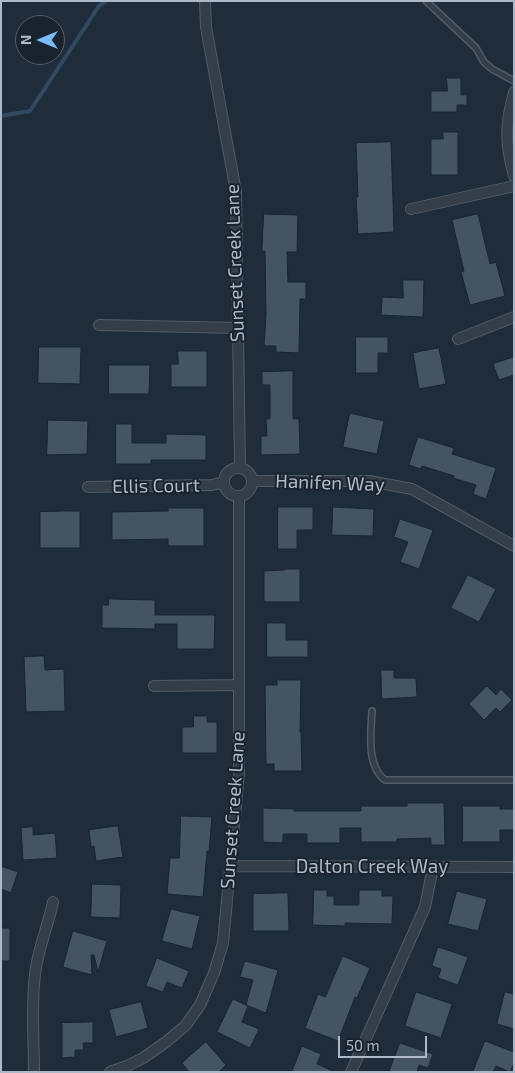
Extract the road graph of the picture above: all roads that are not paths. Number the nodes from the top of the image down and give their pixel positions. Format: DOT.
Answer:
graph roads {
  1 [pos="205,1"];
  2 [pos="426,1"];
  3 [pos="514,81"];
  4 [pos="514,92"];
  5 [pos="514,176"];
  6 [pos="514,186"];
  7 [pos="411,209"];
  8 [pos="514,316"];
  9 [pos="99,325"];
  10 [pos="238,328"];
  11 [pos="458,339"];
  12 [pos="240,468"];
  13 [pos="252,481"];
  14 [pos="224,482"];
  15 [pos="88,487"];
  16 [pos="239,496"];
  17 [pos="514,546"];
  18 [pos="239,685"];
  19 [pos="154,686"];
  20 [pos="372,711"];
  21 [pos="514,780"];
  22 [pos="230,866"];
  23 [pos="433,867"];
  24 [pos="514,867"];
  25 [pos="53,902"];
  26 [pos="34,1072"];
  27 [pos="110,1072"];
  28 [pos="351,1072"];
  1 -- 10 [label="street, Sunset Creek Lane"];
  2 -- 3 [label="lane"];
  4 -- 5 [label="street"];
  6 -- 7 [label="street"];
  8 -- 11 [label="street"];
  9 -- 10 [label="street"];
  10 -- 12 [label="street, Sunset Creek Lane"];
  12 -- 13 [label="street"];
  12 -- 14 [label="street"];
  13 -- 16 [label="street"];
  13 -- 17 [label="street, Hanifen Way"];
  14 -- 15 [label="street, Ellis Court"];
  14 -- 16 [label="street"];
  16 -- 18 [label="street, Sunset Creek Lane"];
  18 -- 19 [label="street"];
  18 -- 22 [label="street, Sunset Creek Lane"];
  20 -- 21 [label="lane"];
  22 -- 23 [label="street, Dalton Creek Way"];
  22 -- 27 [label="street, Sunset Creek Lane"];
  23 -- 24 [label="street, Dalton Creek Way"];
  23 -- 28 [label="street"];
  25 -- 26 [label="street"];
}
